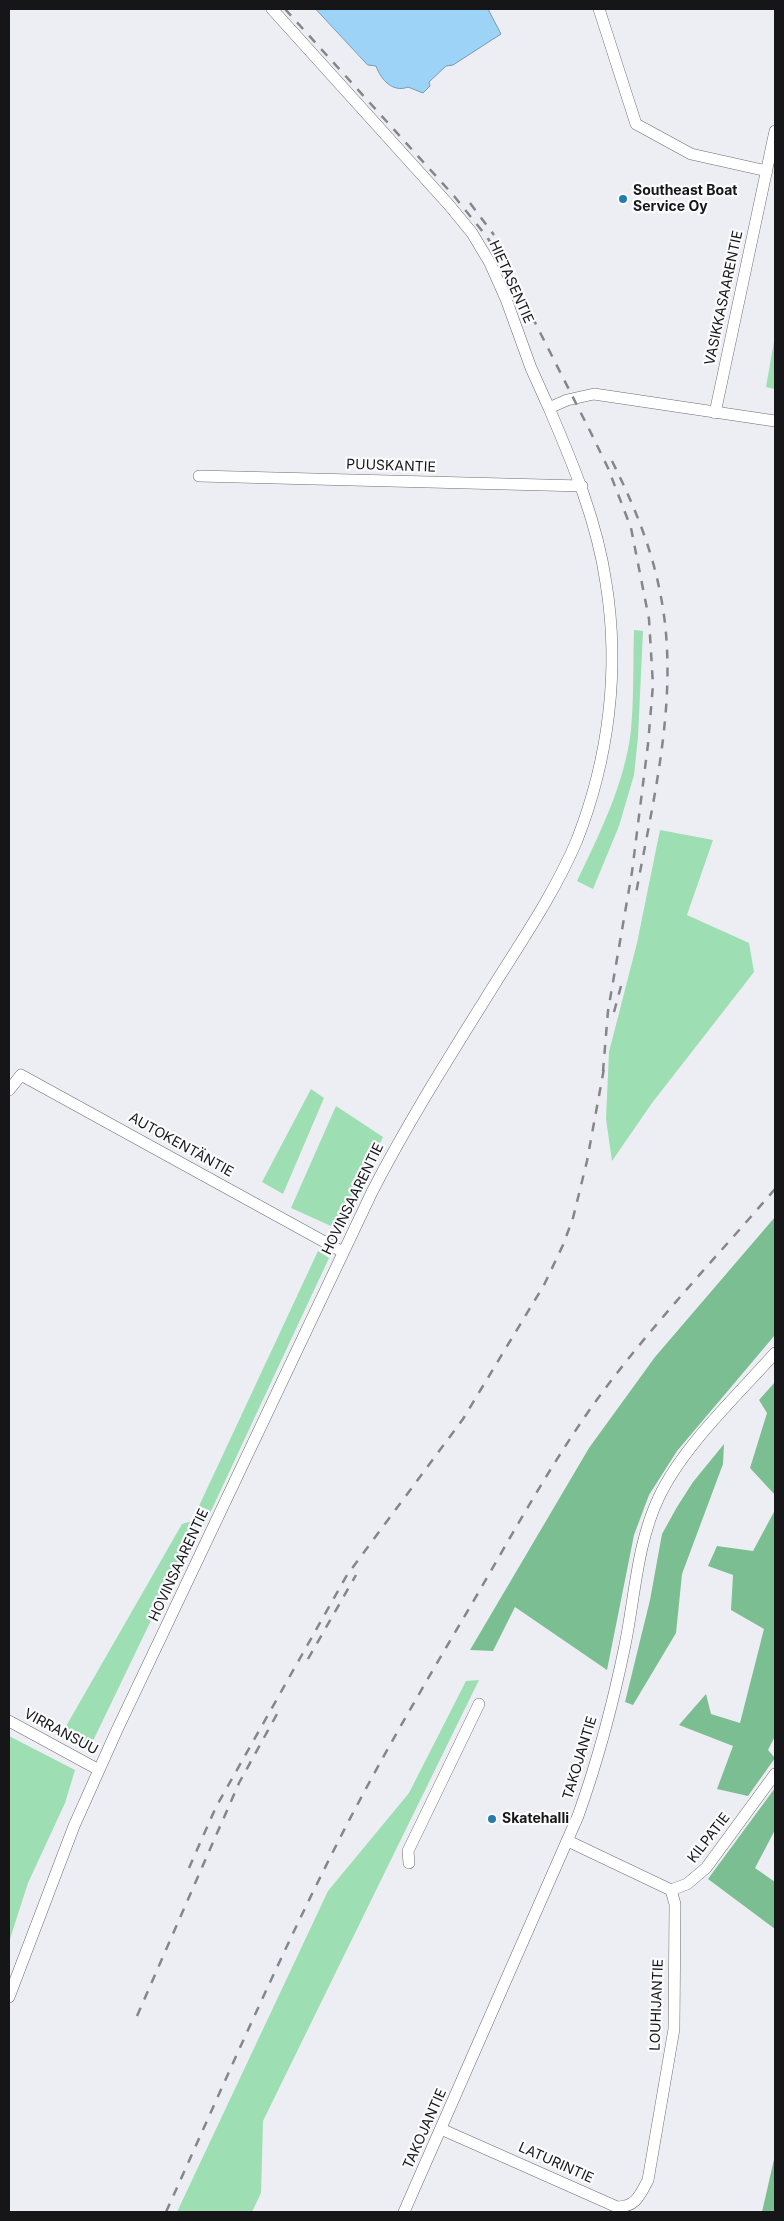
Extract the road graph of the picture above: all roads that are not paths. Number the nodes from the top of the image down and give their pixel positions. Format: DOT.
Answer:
graph roads {
  1 [pos="272,9"];
  2 [pos="599,9"];
  3 [pos="775,131"];
  4 [pos="767,171"];
  5 [pos="549,408"];
  6 [pos="715,413"];
  7 [pos="775,422"];
  8 [pos="199,476"];
  9 [pos="582,486"];
  10 [pos="9,1090"];
  11 [pos="343,1252"];
  12 [pos="775,1353"];
  13 [pos="479,1704"];
  14 [pos="9,1721"];
  15 [pos="99,1770"];
  16 [pos="775,1774"];
  17 [pos="568,1841"];
  18 [pos="409,1863"];
  19 [pos="671,1890"];
  20 [pos="9,1997"];
  21 [pos="441,2129"];
  22 [pos="648,2180"];
  23 [pos="404,2212"];
  1 -- 5 [label="street, HIETASENTIE"];
  2 -- 4 [label="street"];
  3 -- 4 [label="street, VASIKKASAARENTIE"];
  4 -- 6 [label="street, VASIKKASAARENTIE"];
  5 -- 6 [label="street"];
  5 -- 9 [label="street, HOVINSAARENTIE"];
  6 -- 7 [label="street"];
  8 -- 9 [label="street, PUUSKANTIE"];
  9 -- 11 [label="street, HOVINSAARENTIE"];
  10 -- 11 [label="street, AUTOKENTÄNTIE"];
  11 -- 15 [label="street, HOVINSAARENTIE"];
  12 -- 17 [label="street, TAKOJANTIE"];
  13 -- 18 [label="street"];
  14 -- 15 [label="street, VIRRANSUU"];
  15 -- 20 [label="street, HOVINSAARENTIE"];
  16 -- 19 [label="street, KILPATIE"];
  17 -- 19 [label="street"];
  17 -- 21 [label="street, TAKOJANTIE"];
  19 -- 22 [label="street, LOUHIJANTIE"];
  21 -- 22 [label="street, LATURINTIE"];
  21 -- 23 [label="street, TAKOJANTIE"];
}
